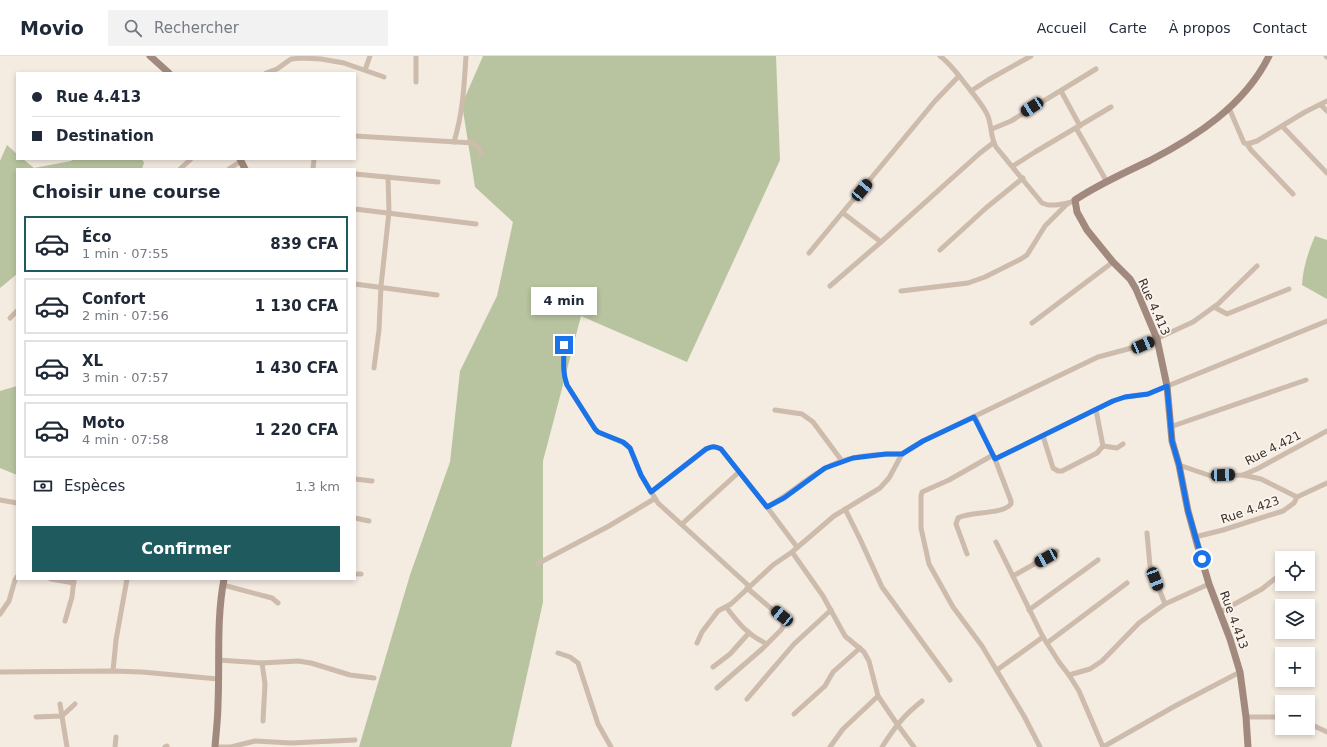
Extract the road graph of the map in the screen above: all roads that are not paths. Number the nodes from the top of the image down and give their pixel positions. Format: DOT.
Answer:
graph roads {
  1 [pos="150,56"];
  2 [pos="370,56"];
  3 [pos="416,56"];
  4 [pos="466,56"];
  5 [pos="940,56"];
  6 [pos="1031,56"];
  7 [pos="1269,56"];
  8 [pos="1096,69"];
  9 [pos="365,70"];
  10 [pos="168,72"];
  11 [pos="269,72"];
  12 [pos="958,76"];
  13 [pos="384,77"];
  14 [pos="416,82"];
  15 [pos="971,91"];
  16 [pos="1061,91"];
  17 [pos="1327,101"];
  18 [pos="1321,105"];
  19 [pos="1112,107"];
  20 [pos="1229,108"];
  21 [pos="1327,111"];
  22 [pos="1282,126"];
  23 [pos="1078,127"];
  24 [pos="992,129"];
  25 [pos="356,136"];
  26 [pos="454,142"];
  27 [pos="993,143"];
  28 [pos="1247,144"];
  29 [pos="481,155"];
  30 [pos="191,160"];
  31 [pos="240,160"];
  32 [pos="1013,166"];
  33 [pos="181,168"];
  34 [pos="230,168"];
  35 [pos="1327,173"];
  36 [pos="356,174"];
  37 [pos="388,177"];
  38 [pos="1022,178"];
  39 [pos="438,182"];
  40 [pos="1107,182"];
  41 [pos="1294,194"];
  42 [pos="1072,201"];
  43 [pos="356,209"];
  44 [pos="389,212"];
  45 [pos="843,213"];
  46 [pos="476,224"];
  47 [pos="881,242"];
  48 [pos="940,250"];
  49 [pos="809,253"];
  50 [pos="1113,262"];
  51 [pos="1257,266"];
  52 [pos="356,284"];
  53 [pos="381,286"];
  54 [pos="830,286"];
  55 [pos="1289,289"];
  56 [pos="901,291"];
  57 [pos="437,294"];
  58 [pos="1214,307"];
  59 [pos="16,312"];
  60 [pos="10,318"];
  61 [pos="1032,323"];
  62 [pos="1326,323"];
  63 [pos="565,333"];
  64 [pos="1158,339"];
  65 [pos="374,368"];
  66 [pos="1306,380"];
  67 [pos="1167,386"];
  68 [pos="775,410"];
  69 [pos="1096,410"];
  70 [pos="974,417"];
  71 [pos="1170,428"];
  72 [pos="1327,431"];
  73 [pos="1043,436"];
  74 [pos="1123,444"];
  75 [pos="1103,446"];
  76 [pos="902,454"];
  77 [pos="994,457"];
  78 [pos="842,461"];
  79 [pos="1179,465"];
  80 [pos="739,472"];
  81 [pos="1243,475"];
  82 [pos="356,479"];
  83 [pos="372,481"];
  84 [pos="1327,483"];
  85 [pos="651,492"];
  86 [pos="1297,497"];
  87 [pos="654,499"];
  88 [pos="0,500"];
  89 [pos="16,502"];
  90 [pos="767,507"];
  91 [pos="845,509"];
  92 [pos="356,518"];
  93 [pos="369,521"];
  94 [pos="682,524"];
  95 [pos="1147,533"];
  96 [pos="1195,537"];
  97 [pos="996,542"];
  98 [pos="797,547"];
  99 [pos="1057,551"];
  100 [pos="792,552"];
  101 [pos="967,554"];
  102 [pos="1098,560"];
  103 [pos="537,564"];
  104 [pos="1013,576"];
  105 [pos="16,578"];
  106 [pos="1275,579"];
  107 [pos="62,580"];
  108 [pos="127,580"];
  109 [pos="74,581"];
  110 [pos="223,582"];
  111 [pos="1127,583"];
  112 [pos="1209,584"];
  113 [pos="748,587"];
  114 [pos="278,603"];
  115 [pos="1165,604"];
  116 [pos="726,607"];
  117 [pos="831,610"];
  118 [pos="1030,610"];
  119 [pos="1220,612"];
  120 [pos="0,614"];
  121 [pos="65,621"];
  122 [pos="748,634"];
  123 [pos="1043,637"];
  124 [pos="697,643"];
  125 [pos="1047,643"];
  126 [pos="767,644"];
  127 [pos="860,648"];
  128 [pos="558,653"];
  129 [pos="218,660"];
  130 [pos="262,663"];
  131 [pos="713,668"];
  132 [pos="113,670"];
  133 [pos="997,670"];
  134 [pos="0,672"];
  135 [pos="1240,672"];
  136 [pos="1070,675"];
  137 [pos="374,678"];
  138 [pos="218,679"];
  139 [pos="950,680"];
  140 [pos="717,688"];
  141 [pos="878,696"];
  142 [pos="747,699"];
  143 [pos="922,701"];
  144 [pos="60,704"];
  145 [pos="75,704"];
  146 [pos="794,714"];
  147 [pos="62,716"];
  148 [pos="36,717"];
  149 [pos="1246,717"];
  150 [pos="1275,718"];
  151 [pos="263,722"];
  152 [pos="897,724"];
  153 [pos="1315,726"];
  154 [pos="1327,732"];
  155 [pos="116,737"];
  156 [pos="355,740"];
  157 [pos="67,747"];
  158 [pos="115,747"];
  159 [pos="215,747"];
  160 [pos="220,747"];
  161 [pos="611,747"];
  162 [pos="830,747"];
  163 [pos="882,747"];
  164 [pos="914,747"];
  165 [pos="1040,747"];
  166 [pos="1103,747"];
  167 [pos="1248,747"];
  1 -- 10 [label="street"];
  2 -- 9 [label="street"];
  3 -- 14 [label="street"];
  4 -- 26 [label="street"];
  5 -- 12 [label="street"];
  6 -- 15 [label="street"];
  7 -- 20 [label="street"];
  8 -- 16 [label="street"];
  9 -- 11 [label="street"];
  9 -- 13 [label="street"];
  12 -- 15 [label="street"];
  12 -- 45 [label="street"];
  15 -- 24 [label="street"];
  16 -- 23 [label="street"];
  16 -- 24 [label="street"];
  17 -- 18 [label="street"];
  18 -- 21 [label="street"];
  18 -- 22 [label="street"];
  19 -- 23 [label="street"];
  20 -- 28 [label="street"];
  20 -- 40 [label="street"];
  22 -- 28 [label="street"];
  22 -- 35 [label="street"];
  23 -- 32 [label="street"];
  23 -- 40 [label="street"];
  24 -- 27 [label="street"];
  25 -- 26 [label="street"];
  26 -- 29 [label="street"];
  27 -- 32 [label="street"];
  27 -- 47 [label="street"];
  28 -- 41 [label="street"];
  30 -- 33 [label="street"];
  31 -- 34 [label="street"];
  32 -- 38 [label="street"];
  36 -- 37 [label="street"];
  37 -- 39 [label="street"];
  37 -- 44 [label="street"];
  38 -- 42 [label="street"];
  38 -- 48 [label="street"];
  40 -- 42 [label="street"];
  42 -- 50 [label="street, Rue 4.413"];
  42 -- 56 [label="street"];
  43 -- 44 [label="street"];
  44 -- 46 [label="street"];
  44 -- 53 [label="street"];
  45 -- 47 [label="street"];
  45 -- 49 [label="street"];
  47 -- 54 [label="street"];
  50 -- 61 [label="street"];
  50 -- 64 [label="street, Rue 4.413"];
  51 -- 58 [label="street"];
  52 -- 53 [label="street"];
  53 -- 57 [label="street"];
  53 -- 65 [label="street"];
  55 -- 58 [label="street"];
  58 -- 64 [label="street"];
  59 -- 60 [label="street"];
  62 -- 67 [label="street"];
  63 -- 85 [label="street"];
  64 -- 67 [label="street, Rue 4.413"];
  64 -- 70 [label="street"];
  66 -- 71 [label="street"];
  67 -- 69 [label="street"];
  67 -- 71 [label="street, Rue 4.413"];
  68 -- 78 [label="street"];
  69 -- 73 [label="street"];
  69 -- 75 [label="street"];
  70 -- 76 [label="street"];
  70 -- 77 [label="street"];
  71 -- 79 [label="street, Rue 4.413"];
  72 -- 81 [label="street, Rue 4.421"];
  73 -- 75 [label="street"];
  73 -- 77 [label="street"];
  74 -- 75 [label="street"];
  76 -- 78 [label="street"];
  76 -- 91 [label="street"];
  77 -- 101 [label="street"];
  77 -- 133 [label="street"];
  78 -- 90 [label="street"];
  79 -- 81 [label="street, Rue 4.421"];
  79 -- 96 [label="street, Rue 4.413"];
  80 -- 85 [label="street"];
  80 -- 90 [label="street"];
  80 -- 94 [label="street"];
  81 -- 86 [label="street"];
  82 -- 83 [label="street"];
  84 -- 86 [label="street, Rue 4.423"];
  85 -- 87 [label="street"];
  86 -- 96 [label="street, Rue 4.423"];
  87 -- 94 [label="street"];
  87 -- 103 [label="street"];
  88 -- 89 [label="street"];
  90 -- 98 [label="street"];
  91 -- 98 [label="street"];
  91 -- 139 [label="street"];
  92 -- 93 [label="street"];
  94 -- 113 [label="street"];
  95 -- 115 [label="street"];
  96 -- 112 [label="street, Rue 4.413"];
  97 -- 104 [label="street"];
  98 -- 100 [label="street"];
  99 -- 104 [label="street"];
  100 -- 113 [label="street"];
  100 -- 117 [label="street"];
  102 -- 118 [label="street"];
  104 -- 118 [label="street"];
  105 -- 120 [label="street"];
  106 -- 119 [label="street"];
  107 -- 109 [label="street"];
  108 -- 132 [label="street"];
  109 -- 121 [label="street"];
  110 -- 114 [label="street"];
  110 -- 129 [label="street"];
  111 -- 125 [label="street"];
  112 -- 115 [label="street"];
  112 -- 119 [label="street, Rue 4.413"];
  113 -- 116 [label="street"];
  113 -- 126 [label="street"];
  115 -- 136 [label="street"];
  116 -- 122 [label="street"];
  116 -- 124 [label="street"];
  117 -- 127 [label="street"];
  117 -- 142 [label="street"];
  118 -- 123 [label="street"];
  119 -- 135 [label="street, Rue 4.413"];
  122 -- 126 [label="street"];
  122 -- 131 [label="street"];
  123 -- 125 [label="street"];
  123 -- 133 [label="street"];
  125 -- 136 [label="street"];
  126 -- 140 [label="street"];
  127 -- 141 [label="street"];
  127 -- 146 [label="street"];
  128 -- 161 [label="street"];
  129 -- 130 [label="street"];
  129 -- 138 [label="street"];
  130 -- 137 [label="street"];
  130 -- 151 [label="street"];
  132 -- 134 [label="street"];
  132 -- 138 [label="street"];
  133 -- 165 [label="street"];
  135 -- 149 [label="street, Rue 4.413"];
  135 -- 166 [label="street"];
  136 -- 166 [label="street"];
  138 -- 159 [label="street"];
  141 -- 152 [label="street"];
  141 -- 162 [label="street"];
  143 -- 152 [label="street"];
  144 -- 147 [label="street"];
  145 -- 147 [label="street"];
  147 -- 148 [label="street"];
  147 -- 157 [label="street"];
  149 -- 150 [label="street"];
  149 -- 167 [label="street, Rue 4.413"];
  152 -- 163 [label="street"];
  152 -- 164 [label="street"];
  153 -- 154 [label="street"];
  155 -- 158 [label="street"];
  156 -- 160 [label="street"];
}
